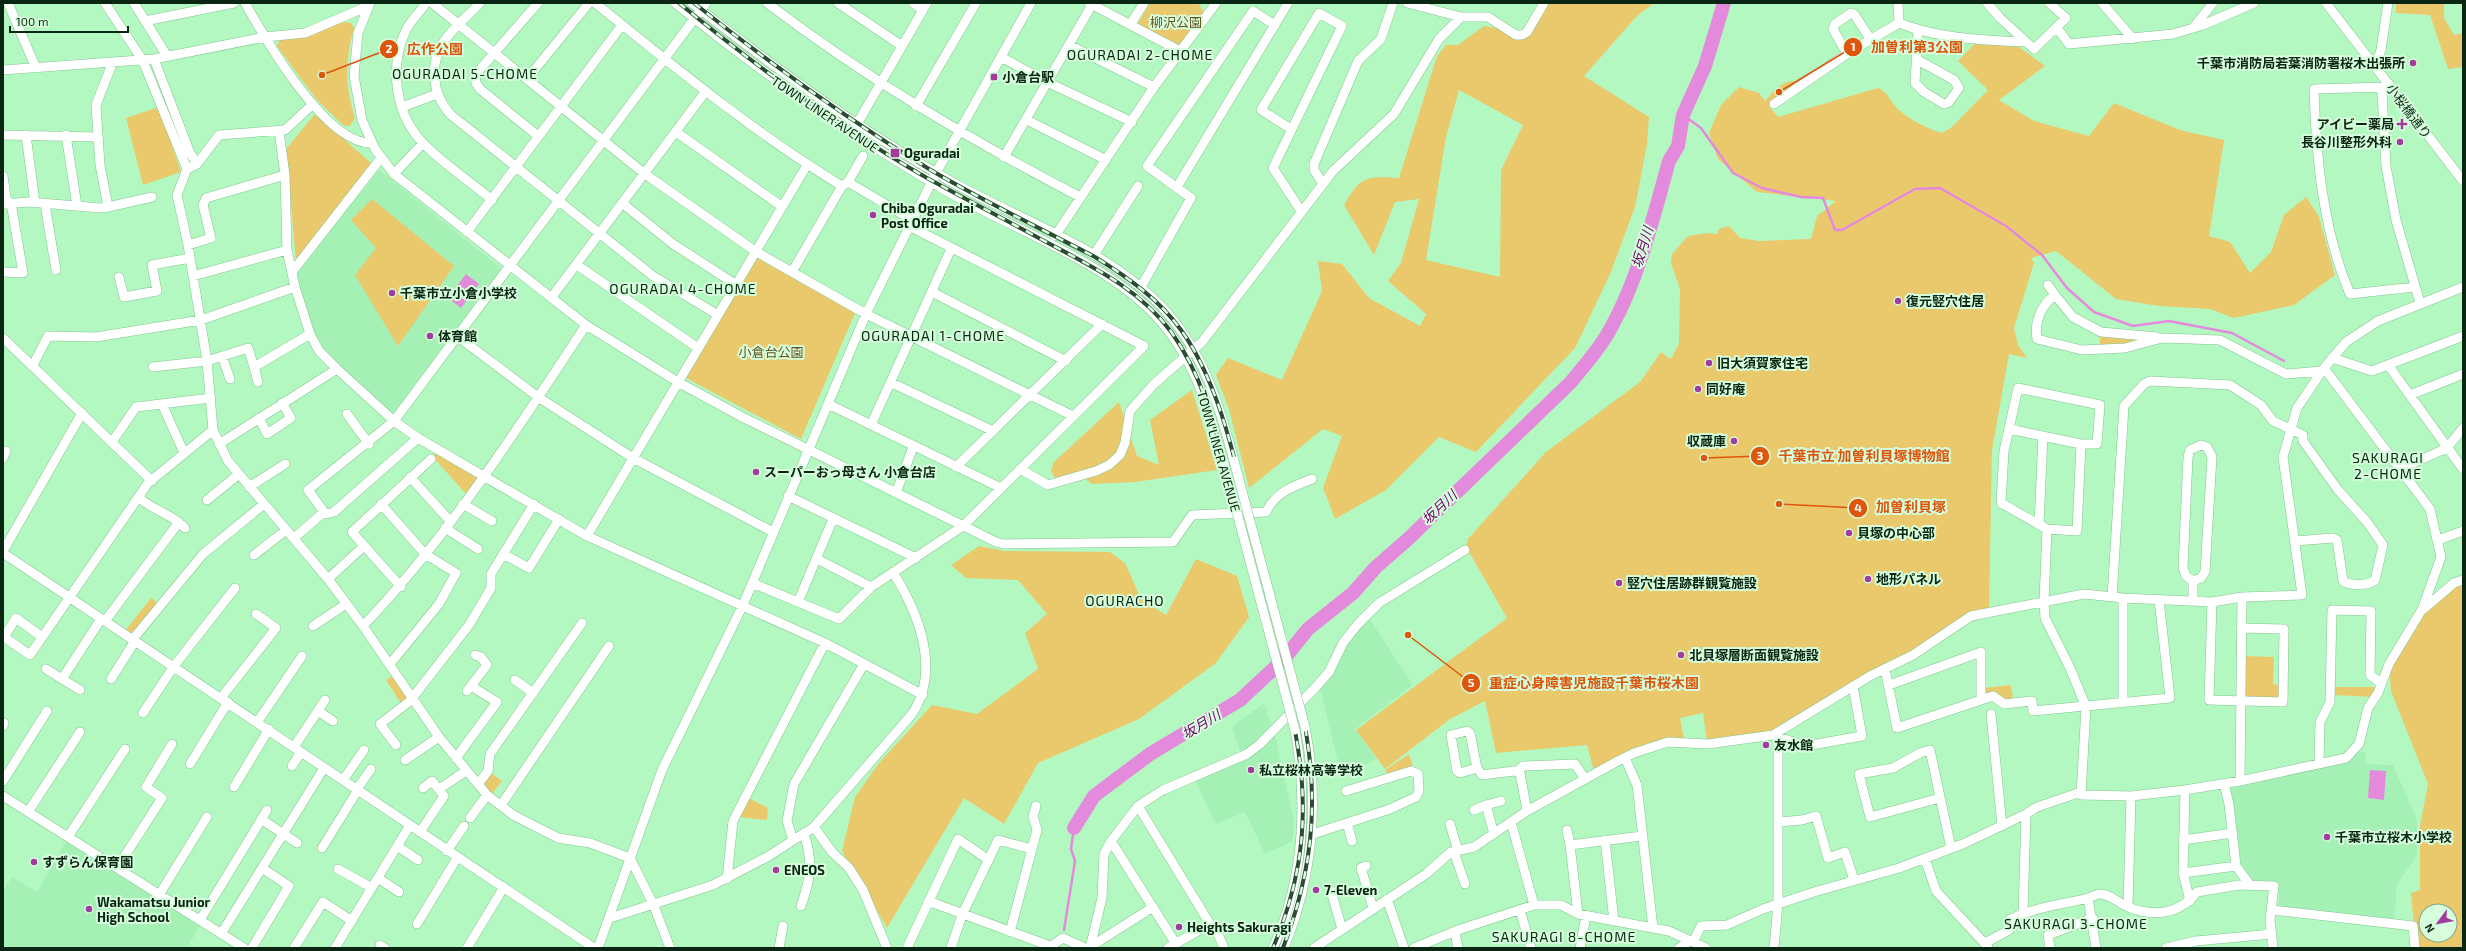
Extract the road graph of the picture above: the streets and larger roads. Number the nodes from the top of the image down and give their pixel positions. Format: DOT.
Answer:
graph roads {
  1 [pos="8,3"];
  2 [pos="105,3"];
  3 [pos="134,3"];
  4 [pos="234,3"];
  5 [pos="245,3"];
  6 [pos="426,3"];
  7 [pos="432,3"];
  8 [pos="480,3"];
  9 [pos="538,3"];
  10 [pos="589,3"];
  11 [pos="595,3"];
  12 [pos="674,3"];
  13 [pos="692,3"];
  14 [pos="768,3"];
  15 [pos="838,3"];
  16 [pos="913,3"];
  17 [pos="976,3"];
  18 [pos="1031,3"];
  19 [pos="1144,3"];
  20 [pos="1216,3"];
  21 [pos="1288,3"];
  22 [pos="1393,3"];
  23 [pos="1407,3"];
  24 [pos="1544,3"];
  25 [pos="1898,3"];
  26 [pos="1987,3"];
  27 [pos="2049,3"];
  28 [pos="2102,3"];
  29 [pos="2213,3"];
  30 [pos="2254,3"];
  31 [pos="2326,3"];
  32 [pos="2388,3"];
  33 [pos="1092,4"];
  34 [pos="369,5"];
  35 [pos="703,6"];
  36 [pos="191,7"];
  37 [pos="925,7"];
  38 [pos="1462,17"];
  39 [pos="694,19"];
  40 [pos="145,21"];
  41 [pos="1899,23"];
  42 [pos="1275,24"];
  43 [pos="459,25"];
  44 [pos="622,25"];
  45 [pos="1130,25"];
  46 [pos="2057,28"];
  47 [pos="2192,29"];
  48 [pos="1918,30"];
  49 [pos="265,37"];
  50 [pos="2133,39"];
  51 [pos="1871,40"];
  52 [pos="2026,42"];
  53 [pos="1069,45"];
  54 [pos="902,46"];
  55 [pos="1180,51"];
  56 [pos="493,53"];
  57 [pos="1847,54"];
  58 [pos="167,56"];
  59 [pos="1001,57"];
  60 [pos="154,59"];
  61 [pos="663,59"];
  62 [pos="1916,59"];
  63 [pos="143,61"];
  64 [pos="112,64"];
  65 [pos="2375,66"];
  66 [pos="36,68"];
  67 [pos="3,70"];
  68 [pos="527,79"];
  69 [pos="1047,82"];
  70 [pos="880,84"];
  71 [pos="2388,86"];
  72 [pos="1154,87"];
  73 [pos="706,91"];
  74 [pos="437,94"];
  75 [pos="313,104"];
  76 [pos="1774,104"];
  77 [pos="560,106"];
  78 [pos="916,106"];
  79 [pos="402,107"];
  80 [pos="1026,120"];
  81 [pos="1132,122"];
  82 [pos="857,124"];
  83 [pos="1291,129"];
  84 [pos="279,131"];
  85 [pos="676,132"];
  86 [pos="959,132"];
  87 [pos="3,135"];
  88 [pos="26,135"];
  89 [pos="66,135"];
  90 [pos="538,136"];
  91 [pos="97,137"];
  92 [pos="603,140"];
  93 [pos="372,143"];
  94 [pos="423,143"];
  95 [pos="863,156"];
  96 [pos="1004,157"];
  97 [pos="381,158"];
  98 [pos="1106,160"];
  99 [pos="196,164"];
  100 [pos="807,165"];
  101 [pos="516,167"];
  102 [pos="187,169"];
  103 [pos="936,172"];
  104 [pos="394,174"];
  105 [pos="645,174"];
  106 [pos="3,176"];
  107 [pos="285,176"];
  108 [pos="2463,181"];
  109 [pos="931,182"];
  110 [pos="845,184"];
  111 [pos="1323,184"];
  112 [pos="1138,186"];
  113 [pos="1176,187"];
  114 [pos="1080,196"];
  115 [pos="152,197"];
  116 [pos="492,200"];
  117 [pos="557,201"];
  118 [pos="35,203"];
  119 [pos="622,203"];
  120 [pos="7,204"];
  121 [pos="45,204"];
  122 [pos="77,206"];
  123 [pos="781,206"];
  124 [pos="108,207"];
  125 [pos="1302,211"];
  126 [pos="911,223"];
  127 [pos="467,232"];
  128 [pos="599,234"];
  129 [pos="1055,236"];
  130 [pos="188,244"];
  131 [pos="951,249"];
  132 [pos="287,250"];
  133 [pos="755,251"];
  134 [pos="1094,255"];
  135 [pos="190,258"];
  136 [pos="577,265"];
  137 [pos="509,266"];
  138 [pos="56,270"];
  139 [pos="3,272"];
  140 [pos="292,272"];
  141 [pos="792,272"];
  142 [pos="194,276"];
  143 [pos="119,277"];
  144 [pos="736,284"];
  145 [pos="2048,286"];
  146 [pos="1141,287"];
  147 [pos="2415,287"];
  148 [pos="2463,287"];
  149 [pos="295,288"];
  150 [pos="932,292"];
  151 [pos="2055,295"];
  152 [pos="551,298"];
  153 [pos="2420,303"];
  154 [pos="866,314"];
  155 [pos="718,315"];
  156 [pos="201,320"];
  157 [pos="1102,324"];
  158 [pos="586,325"];
  159 [pos="310,334"];
  160 [pos="457,336"];
  161 [pos="2463,336"];
  162 [pos="912,337"];
  163 [pos="3,338"];
  164 [pos="2162,338"];
  165 [pos="698,348"];
  166 [pos="1194,349"];
  167 [pos="222,356"];
  168 [pos="1185,357"];
  169 [pos="2332,358"];
  170 [pos="207,361"];
  171 [pos="1066,361"];
  172 [pos="33,365"];
  173 [pos="2388,365"];
  174 [pos="153,367"];
  175 [pos="254,367"];
  176 [pos="336,369"];
  177 [pos="2323,370"];
  178 [pos="2463,374"];
  179 [pos="230,380"];
  180 [pos="258,382"];
  181 [pos="678,382"];
  182 [pos="892,383"];
  183 [pos="2410,395"];
  184 [pos="1030,396"];
  185 [pos="538,397"];
  186 [pos="211,398"];
  187 [pos="282,403"];
  188 [pos="162,404"];
  189 [pos="828,404"];
  190 [pos="82,413"];
  191 [pos="347,414"];
  192 [pos="1073,416"];
  193 [pos="259,418"];
  194 [pos="394,421"];
  195 [pos="871,425"];
  196 [pos="2463,428"];
  197 [pos="2009,429"];
  198 [pos="213,430"];
  199 [pos="2290,430"];
  200 [pos="993,431"];
  201 [pos="2043,436"];
  202 [pos="418,438"];
  203 [pos="112,442"];
  204 [pos="219,444"];
  205 [pos="369,444"];
  206 [pos="2081,444"];
  207 [pos="913,447"];
  208 [pos="2447,448"];
  209 [pos="808,450"];
  210 [pos="184,453"];
  211 [pos="633,458"];
  212 [pos="431,459"];
  213 [pos="285,464"];
  214 [pos="956,467"];
  215 [pos="1020,469"];
  216 [pos="2400,469"];
  217 [pos="2463,469"];
  218 [pos="238,474"];
  219 [pos="482,476"];
  220 [pos="410,478"];
  221 [pos="1312,479"];
  222 [pos="152,481"];
  223 [pos="249,487"];
  224 [pos="1001,488"];
  225 [pos="896,493"];
  226 [pos="788,496"];
  227 [pos="138,497"];
  228 [pos="207,500"];
  229 [pos="264,504"];
  230 [pos="381,504"];
  231 [pos="463,504"];
  232 [pos="534,504"];
  233 [pos="324,512"];
  234 [pos="559,519"];
  235 [pos="833,519"];
  236 [pos="492,521"];
  237 [pos="448,524"];
  238 [pos="2039,524"];
  239 [pos="963,526"];
  240 [pos="2047,529"];
  241 [pos="286,530"];
  242 [pos="2463,531"];
  243 [pos="773,532"];
  244 [pos="587,536"];
  245 [pos="294,538"];
  246 [pos="2438,540"];
  247 [pos="2295,541"];
  248 [pos="364,546"];
  249 [pos="478,549"];
  250 [pos="1465,550"];
  251 [pos="3,552"];
  252 [pos="426,554"];
  253 [pos="503,554"];
  254 [pos="254,555"];
  255 [pos="916,558"];
  256 [pos="817,559"];
  257 [pos="894,574"];
  258 [pos="328,579"];
  259 [pos="2463,580"];
  260 [pos="2193,581"];
  261 [pos="752,583"];
  262 [pos="401,587"];
  263 [pos="872,587"];
  264 [pos="235,588"];
  265 [pos="70,597"];
  266 [pos="2112,597"];
  267 [pos="2242,597"];
  268 [pos="2123,598"];
  269 [pos="2044,600"];
  270 [pos="2159,600"];
  271 [pos="2193,601"];
  272 [pos="798,602"];
  273 [pos="2212,602"];
  274 [pos="346,604"];
  275 [pos="743,605"];
  276 [pos="2421,611"];
  277 [pos="256,614"];
  278 [pos="103,620"];
  279 [pos="582,623"];
  280 [pos="313,626"];
  281 [pos="364,626"];
  282 [pos="2241,628"];
  283 [pos="42,637"];
  284 [pos="134,640"];
  285 [pos="825,643"];
  286 [pos="610,646"];
  287 [pos="475,655"];
  288 [pos="302,656"];
  289 [pos="390,664"];
  290 [pos="864,664"];
  291 [pos="174,666"];
  292 [pos="46,669"];
  293 [pos="1886,669"];
  294 [pos="62,679"];
  295 [pos="111,679"];
  296 [pos="515,680"];
  297 [pos="2381,683"];
  298 [pos="1889,685"];
  299 [pos="1853,686"];
  300 [pos="80,690"];
  301 [pos="533,693"];
  302 [pos="923,695"];
  303 [pos="413,698"];
  304 [pos="1981,699"];
  305 [pos="225,700"];
  306 [pos="325,700"];
  307 [pos="2240,701"];
  308 [pos="2123,702"];
  309 [pos="2086,707"];
  310 [pos="47,711"];
  311 [pos="318,711"];
  312 [pos="143,713"];
  313 [pos="1991,714"];
  314 [pos="258,721"];
  315 [pos="333,721"];
  316 [pos="269,729"];
  317 [pos="80,732"];
  318 [pos="1778,735"];
  319 [pos="439,736"];
  320 [pos="172,744"];
  321 [pos="396,745"];
  322 [pos="125,749"];
  323 [pos="298,749"];
  324 [pos="364,750"];
  325 [pos="456,758"];
  326 [pos="1625,758"];
  327 [pos="405,760"];
  328 [pos="190,764"];
  329 [pos="2319,764"];
  330 [pos="292,766"];
  331 [pos="324,768"];
  332 [pos="1478,768"];
  333 [pos="371,769"];
  334 [pos="466,770"];
  335 [pos="1517,772"];
  336 [pos="1585,779"];
  337 [pos="343,780"];
  338 [pos="3,781"];
  339 [pos="2240,781"];
  340 [pos="478,784"];
  341 [pos="2224,784"];
  342 [pos="234,786"];
  343 [pos="423,788"];
  344 [pos="358,790"];
  345 [pos="440,790"];
  346 [pos="2185,790"];
  347 [pos="1346,791"];
  348 [pos="2081,792"];
  349 [pos="487,795"];
  350 [pos="3,796"];
  351 [pos="2131,796"];
  352 [pos="1940,798"];
  353 [pos="1501,801"];
  354 [pos="501,805"];
  355 [pos="1036,806"];
  356 [pos="1138,806"];
  357 [pos="1486,806"];
  358 [pos="267,810"];
  359 [pos="1474,810"];
  360 [pos="1527,811"];
  361 [pos="28,812"];
  362 [pos="2026,814"];
  363 [pos="207,817"];
  364 [pos="261,819"];
  365 [pos="1510,822"];
  366 [pos="1778,822"];
  367 [pos="1347,823"];
  368 [pos="1450,824"];
  369 [pos="410,825"];
  370 [pos="2002,826"];
  371 [pos="814,827"];
  372 [pos="1567,830"];
  373 [pos="420,832"];
  374 [pos="804,833"];
  375 [pos="2233,833"];
  376 [pos="283,834"];
  377 [pos="1313,834"];
  378 [pos="1494,834"];
  379 [pos="1642,836"];
  380 [pos="68,837"];
  381 [pos="793,840"];
  382 [pos="1605,840"];
  383 [pos="2183,840"];
  384 [pos="1111,841"];
  385 [pos="1352,841"];
  386 [pos="297,843"];
  387 [pos="1570,845"];
  388 [pos="397,846"];
  389 [pos="322,848"];
  390 [pos="1951,848"];
  391 [pos="1032,849"];
  392 [pos="448,851"];
  393 [pos="1456,851"];
  394 [pos="457,858"];
  395 [pos="630,858"];
  396 [pos="1925,859"];
  397 [pos="418,860"];
  398 [pos="989,860"];
  399 [pos="1366,866"];
  400 [pos="2236,866"];
  401 [pos="117,868"];
  402 [pos="262,868"];
  403 [pos="338,869"];
  404 [pos="2183,873"];
  405 [pos="378,878"];
  406 [pos="727,879"];
  407 [pos="1854,880"];
  408 [pos="1465,884"];
  409 [pos="2250,885"];
  410 [pos="504,887"];
  411 [pos="372,888"];
  412 [pos="1331,891"];
  413 [pos="399,892"];
  414 [pos="159,895"];
  415 [pos="2088,898"];
  416 [pos="1386,899"];
  417 [pos="2190,901"];
  418 [pos="928,902"];
  419 [pos="1778,904"];
  420 [pos="1534,905"];
  421 [pos="654,906"];
  422 [pos="801,906"];
  423 [pos="2128,906"];
  424 [pos="1153,908"];
  425 [pos="1373,908"];
  426 [pos="1520,910"];
  427 [pos="2272,910"];
  428 [pos="2023,913"];
  429 [pos="962,915"];
  430 [pos="1582,915"];
  431 [pos="610,918"];
  432 [pos="2093,918"];
  433 [pos="200,920"];
  434 [pos="352,921"];
  435 [pos="1614,921"];
  436 [pos="417,924"];
  437 [pos="1210,924"];
  438 [pos="783,926"];
  439 [pos="1653,928"];
  440 [pos="1342,929"];
  441 [pos="1010,932"];
  442 [pos="1454,932"];
  443 [pos="222,934"];
  444 [pos="2272,934"];
  445 [pos="1691,942"];
  446 [pos="1172,946"];
  447 [pos="1987,946"];
  448 [pos="1049,947"];
  449 [pos="244,948"];
  450 [pos="252,948"];
  451 [pos="294,948"];
  452 [pos="335,948"];
  453 [pos="467,948"];
  454 [pos="594,948"];
  455 [pos="598,948"];
  456 [pos="670,948"];
  457 [pos="779,948"];
  458 [pos="887,948"];
  459 [pos="907,948"];
  460 [pos="951,948"];
  461 [pos="1088,948"];
  462 [pos="1224,948"];
  463 [pos="1273,948"];
  464 [pos="1284,948"];
  465 [pos="1314,948"];
  466 [pos="1404,948"];
  467 [pos="1414,948"];
  468 [pos="1458,948"];
  469 [pos="1531,948"];
  470 [pos="1580,948"];
  471 [pos="1679,948"];
  472 [pos="1706,948"];
  473 [pos="1774,948"];
  474 [pos="2050,948"];
  475 [pos="2096,948"];
  476 [pos="2166,948"];
  477 [pos="2274,948"];
  478 [pos="2415,948"];
  1 -- 66 [label="street"];
  2 -- 63 [label="street"];
  3 -- 40 [label="street"];
  4 -- 36 [label="street"];
  5 -- 49 [label="street"];
  6 -- 79 [label="street"];
  7 -- 43 [label="street"];
  8 -- 43 [label="street"];
  9 -- 56 [label="street"];
  10 -- 68 [label="street"];
  11 -- 44 [label="street"];
  12 -- 39 [label="street, TOWN LINER AVENUE"];
  13 -- 35 [label="street, TOWN LINER AVENUE"];
  14 -- 70 [label="street"];
  15 -- 54 [label="street"];
  16 -- 37 [label="street"];
  17 -- 78 [label="street"];
  18 -- 59 [label="street"];
  19 -- 45 [label="street"];
  20 -- 55 [label="street"];
  21 -- 42 [label="street"];
  22 -- 111 [label="street"];
  23 -- 38 [label="street"];
  24 -- 38 [label="street"];
  25 -- 41 [label="street"];
  26 -- 52 [label="street"];
  27 -- 46 [label="street"];
  28 -- 50 [label="street"];
  29 -- 47 [label="street"];
  30 -- 47 [label="street"];
  31 -- 65 [label="street, 小桜橋通り"];
  32 -- 65 [label="street"];
  33 -- 45 [label="street"];
  33 -- 53 [label="street"];
  34 -- 49 [label="street"];
  34 -- 93 [label="street"];
  35 -- 39 [label="street"];
  35 -- 82 [label="street, TOWN LINER AVENUE"];
  36 -- 40 [label="street"];
  37 -- 54 [label="street"];
  38 -- 111 [label="street"];
  39 -- 61 [label="street"];
  39 -- 109 [label="street, TOWN LINER AVENUE"];
  40 -- 58 [label="street"];
  41 -- 48 [label="street"];
  41 -- 51 [label="street"];
  42 -- 113 [label="street"];
  42 -- 113 [label="street"];
  43 -- 56 [label="street"];
  43 -- 74 [label="street"];
  44 -- 61 [label="street"];
  44 -- 77 [label="street"];
  45 -- 55 [label="street"];
  46 -- 50 [label="street"];
  46 -- 52 [label="street"];
  47 -- 50 [label="street"];
  48 -- 52 [label="street"];
  48 -- 62 [label="street"];
  49 -- 58 [label="street"];
  49 -- 75 [label="street"];
  51 -- 57 [label="street"];
  51 -- 57 [label="street"];
  53 -- 69 [label="street"];
  53 -- 72 [label="street"];
  54 -- 70 [label="street"];
  55 -- 72 [label="street"];
  56 -- 68 [label="street"];
  56 -- 90 [label="street"];
  57 -- 76 [label="street"];
  58 -- 60 [label="street"];
  59 -- 69 [label="street"];
  59 -- 86 [label="street"];
  60 -- 63 [label="street"];
  60 -- 99 [label="street"];
  61 -- 73 [label="street"];
  61 -- 92 [label="street"];
  62 -- 62 [label="street"];
  63 -- 64 [label="street"];
  63 -- 102 [label="street"];
  64 -- 66 [label="street"];
  64 -- 91 [label="street"];
  65 -- 71 [label="street, 小桜橋通り"];
  66 -- 67 [label="street"];
  68 -- 77 [label="street"];
  69 -- 80 [label="street"];
  69 -- 81 [label="street"];
  70 -- 78 [label="street"];
  70 -- 82 [label="street"];
  71 -- 108 [label="street, 小桜橋通り"];
  71 -- 147 [label="street"];
  71 -- 147 [label="street"];
  72 -- 81 [label="street"];
  73 -- 85 [label="street"];
  73 -- 100 [label="street"];
  74 -- 79 [label="street"];
  74 -- 101 [label="street"];
  75 -- 84 [label="street"];
  75 -- 93 [label="street"];
  77 -- 90 [label="street"];
  77 -- 92 [label="street"];
  78 -- 86 [label="street"];
  79 -- 94 [label="street"];
  80 -- 96 [label="street"];
  80 -- 98 [label="street"];
  81 -- 98 [label="street"];
  82 -- 103 [label="street, TOWN LINER AVENUE"];
  83 -- 83 [label="street"];
  83 -- 125 [label="street"];
  84 -- 99 [label="street"];
  84 -- 107 [label="street"];
  85 -- 105 [label="street"];
  85 -- 123 [label="street"];
  86 -- 96 [label="street"];
  86 -- 103 [label="street"];
  87 -- 88 [label="street"];
  88 -- 89 [label="street"];
  88 -- 118 [label="street"];
  89 -- 91 [label="street"];
  89 -- 122 [label="street"];
  90 -- 101 [label="street"];
  91 -- 124 [label="street"];
  92 -- 105 [label="street"];
  92 -- 117 [label="street"];
  93 -- 97 [label="street"];
  94 -- 104 [label="street"];
  94 -- 116 [label="street"];
  95 -- 110 [label="street"];
  96 -- 114 [label="street"];
  97 -- 104 [label="street"];
  97 -- 140 [label="street"];
  98 -- 114 [label="street"];
  99 -- 102 [label="street"];
  100 -- 110 [label="street"];
  100 -- 123 [label="street"];
  101 -- 116 [label="street"];
  101 -- 117 [label="street"];
  102 -- 130 [label="street"];
  103 -- 109 [label="street"];
  103 -- 129 [label="street, TOWN LINER AVENUE"];
  104 -- 127 [label="street"];
  105 -- 119 [label="street"];
  105 -- 133 [label="street"];
  106 -- 120 [label="street"];
  107 -- 130 [label="street"];
  107 -- 132 [label="street"];
  109 -- 126 [label="street"];
  109 -- 168 [label="street, TOWN LINER AVENUE"];
  110 -- 126 [label="street"];
  110 -- 141 [label="street"];
  111 -- 125 [label="street"];
  112 -- 134 [label="street"];
  113 -- 146 [label="street"];
  114 -- 129 [label="street"];
  115 -- 124 [label="street"];
  116 -- 127 [label="street"];
  117 -- 128 [label="street"];
  117 -- 137 [label="street"];
  118 -- 120 [label="street"];
  118 -- 121 [label="street"];
  119 -- 128 [label="street"];
  119 -- 144 [label="street"];
  120 -- 139 [label="street"];
  121 -- 122 [label="street"];
  121 -- 138 [label="street"];
  122 -- 124 [label="street"];
  123 -- 133 [label="street"];
  125 -- 166 [label="street"];
  126 -- 131 [label="street"];
  126 -- 154 [label="street"];
  127 -- 137 [label="street"];
  128 -- 136 [label="street"];
  128 -- 155 [label="street"];
  129 -- 134 [label="street, TOWN LINER AVENUE"];
  130 -- 135 [label="street"];
  131 -- 150 [label="street"];
  131 -- 157 [label="street"];
  132 -- 140 [label="street"];
  132 -- 142 [label="street"];
  133 -- 141 [label="street"];
  133 -- 144 [label="street"];
  134 -- 146 [label="street, TOWN LINER AVENUE"];
  135 -- 142 [label="street"];
  135 -- 143 [label="street"];
  136 -- 152 [label="street"];
  136 -- 165 [label="street"];
  137 -- 152 [label="street"];
  137 -- 160 [label="street"];
  140 -- 149 [label="street"];
  141 -- 154 [label="street"];
  142 -- 156 [label="street"];
  144 -- 155 [label="street"];
  145 -- 151 [label="street"];
  146 -- 166 [label="street, TOWN LINER AVENUE"];
  147 -- 153 [label="street"];
  148 -- 153 [label="street"];
  149 -- 156 [label="street"];
  149 -- 159 [label="street"];
  150 -- 162 [label="street"];
  150 -- 171 [label="street"];
  151 -- 164 [label="street"];
  151 -- 164 [label="street"];
  152 -- 158 [label="street"];
  153 -- 169 [label="street"];
  154 -- 162 [label="street"];
  154 -- 189 [label="street"];
  155 -- 165 [label="street"];
  156 -- 170 [label="street"];
  156 -- 172 [label="street"];
  157 -- 171 [label="street"];
  157 -- 192 [label="street"];
  158 -- 181 [label="street"];
  158 -- 185 [label="street"];
  159 -- 175 [label="street"];
  159 -- 176 [label="street"];
  160 -- 185 [label="street"];
  160 -- 194 [label="street"];
  161 -- 173 [label="street"];
  162 -- 182 [label="street"];
  162 -- 184 [label="street"];
  163 -- 172 [label="street"];
  164 -- 177 [label="street"];
  165 -- 181 [label="street"];
  166 -- 168 [label="street"];
  166 -- 377 [label="street, TOWN LINER AVENUE, bridge"];
  167 -- 170 [label="street"];
  167 -- 175 [label="street"];
  167 -- 179 [label="street"];
  168 -- 215 [label="street"];
  168 -- 463 [label="street, TOWN LINER AVENUE, bridge"];
  169 -- 173 [label="street"];
  169 -- 177 [label="street"];
  170 -- 174 [label="street"];
  170 -- 186 [label="street"];
  171 -- 184 [label="street"];
  172 -- 190 [label="street"];
  173 -- 183 [label="street"];
  175 -- 180 [label="street"];
  176 -- 187 [label="street"];
  176 -- 194 [label="street"];
  177 -- 199 [label="street"];
  177 -- 216 [label="street"];
  178 -- 183 [label="street"];
  181 -- 209 [label="street"];
  181 -- 211 [label="street"];
  182 -- 195 [label="street"];
  182 -- 200 [label="street"];
  183 -- 208 [label="street"];
  184 -- 192 [label="street"];
  184 -- 200 [label="street"];
  185 -- 211 [label="street"];
  185 -- 219 [label="street"];
  186 -- 188 [label="street"];
  186 -- 198 [label="street"];
  187 -- 193 [label="street"];
  187 -- 193 [label="street"];
  188 -- 203 [label="street"];
  188 -- 210 [label="street"];
  189 -- 195 [label="street"];
  189 -- 209 [label="street"];
  190 -- 203 [label="street"];
  190 -- 251 [label="street"];
  191 -- 205 [label="street"];
  192 -- 215 [label="street"];
  193 -- 204 [label="street"];
  194 -- 202 [label="street"];
  194 -- 205 [label="street"];
  195 -- 207 [label="street"];
  196 -- 208 [label="street"];
  197 -- 201 [label="street"];
  197 -- 206 [label="street"];
  197 -- 238 [label="street"];
  198 -- 204 [label="street"];
  198 -- 210 [label="street"];
  199 -- 247 [label="street"];
  199 -- 247 [label="street"];
  199 -- 266 [label="street"];
  200 -- 214 [label="street"];
  201 -- 206 [label="street"];
  201 -- 238 [label="street"];
  202 -- 219 [label="street"];
  202 -- 233 [label="street"];
  203 -- 222 [label="street"];
  204 -- 218 [label="street"];
  205 -- 233 [label="street"];
  206 -- 240 [label="street"];
  207 -- 214 [label="street"];
  207 -- 225 [label="street"];
  208 -- 216 [label="street"];
  208 -- 217 [label="street"];
  209 -- 225 [label="street"];
  209 -- 226 [label="street"];
  210 -- 222 [label="street"];
  211 -- 243 [label="street"];
  211 -- 244 [label="street"];
  212 -- 220 [label="street"];
  213 -- 223 [label="street"];
  214 -- 224 [label="street"];
  215 -- 224 [label="street"];
  216 -- 246 [label="street"];
  218 -- 223 [label="street"];
  218 -- 228 [label="street"];
  219 -- 231 [label="street"];
  219 -- 232 [label="street"];
  220 -- 230 [label="street"];
  220 -- 237 [label="street"];
  221 -- 239 [label="street"];
  222 -- 227 [label="street"];
  223 -- 229 [label="street"];
  224 -- 239 [label="street"];
  225 -- 239 [label="street"];
  226 -- 235 [label="street"];
  226 -- 243 [label="street"];
  227 -- 265 [label="street"];
  227 -- 278 [label="street"];
  229 -- 241 [label="street"];
  229 -- 284 [label="street"];
  230 -- 248 [label="street"];
  230 -- 252 [label="street"];
  231 -- 236 [label="street"];
  231 -- 237 [label="street"];
  232 -- 234 [label="street"];
  232 -- 253 [label="street"];
  233 -- 245 [label="street"];
  234 -- 244 [label="street"];
  234 -- 253 [label="street"];
  235 -- 255 [label="street"];
  235 -- 256 [label="street"];
  237 -- 249 [label="street"];
  237 -- 252 [label="street"];
  238 -- 240 [label="street"];
  239 -- 255 [label="street"];
  240 -- 269 [label="street"];
  241 -- 245 [label="street"];
  241 -- 254 [label="street"];
  242 -- 246 [label="street"];
  243 -- 261 [label="street"];
  244 -- 275 [label="street"];
  245 -- 258 [label="street"];
  246 -- 276 [label="street"];
  247 -- 267 [label="street"];
  248 -- 258 [label="street"];
  248 -- 262 [label="street"];
  250 -- 356 [label="street"];
  251 -- 265 [label="street"];
  252 -- 262 [label="street"];
  252 -- 289 [label="street"];
  253 -- 303 [label="street"];
  255 -- 257 [label="street"];
  256 -- 263 [label="street"];
  256 -- 272 [label="street"];
  257 -- 263 [label="street"];
  257 -- 302 [label="street"];
  258 -- 274 [label="street"];
  259 -- 276 [label="street"];
  260 -- 260 [label="street"];
  260 -- 271 [label="street"];
  261 -- 272 [label="street"];
  261 -- 275 [label="street"];
  262 -- 281 [label="street"];
  263 -- 272 [label="street"];
  264 -- 291 [label="street"];
  265 -- 278 [label="street"];
  265 -- 283 [label="street"];
  266 -- 268 [label="street"];
  266 -- 269 [label="street"];
  267 -- 273 [label="street"];
  267 -- 282 [label="street"];
  268 -- 270 [label="street"];
  268 -- 308 [label="street"];
  269 -- 293 [label="street"];
  269 -- 309 [label="street"];
  270 -- 271 [label="street"];
  270 -- 308 [label="street"];
  271 -- 273 [label="street"];
  273 -- 307 [label="street"];
  274 -- 280 [label="street"];
  274 -- 281 [label="street"];
  275 -- 285 [label="street"];
  275 -- 395 [label="street"];
  276 -- 297 [label="street"];
  277 -- 305 [label="street"];
  278 -- 284 [label="street"];
  278 -- 294 [label="street"];
  279 -- 301 [label="street"];
  281 -- 289 [label="street"];
  282 -- 307 [label="street"];
  282 -- 307 [label="street"];
  284 -- 291 [label="street"];
  284 -- 295 [label="street"];
  285 -- 290 [label="street"];
  285 -- 406 [label="street"];
  286 -- 354 [label="street"];
  287 -- 325 [label="street"];
  288 -- 314 [label="street"];
  289 -- 303 [label="street"];
  290 -- 302 [label="street"];
  290 -- 381 [label="street"];
  291 -- 305 [label="street"];
  291 -- 312 [label="street"];
  292 -- 294 [label="street"];
  293 -- 298 [label="street"];
  293 -- 299 [label="street"];
  294 -- 300 [label="street"];
  296 -- 301 [label="street"];
  297 -- 329 [label="street"];
  297 -- 329 [label="street"];
  298 -- 304 [label="street"];
  298 -- 304 [label="street"];
  299 -- 318 [label="street"];
  299 -- 318 [label="street"];
  301 -- 340 [label="street"];
  302 -- 371 [label="street"];
  303 -- 319 [label="street"];
  303 -- 321 [label="street"];
  304 -- 309 [label="street"];
  305 -- 314 [label="street"];
  305 -- 328 [label="street"];
  306 -- 311 [label="street"];
  307 -- 339 [label="street"];
  308 -- 309 [label="street"];
  309 -- 348 [label="street"];
  310 -- 338 [label="street"];
  311 -- 315 [label="street"];
  311 -- 323 [label="street"];
  313 -- 370 [label="street"];
  314 -- 316 [label="street"];
  316 -- 323 [label="street"];
  316 -- 342 [label="street"];
  317 -- 361 [label="street"];
  318 -- 326 [label="street"];
  318 -- 366 [label="street"];
  319 -- 325 [label="street"];
  319 -- 327 [label="street"];
  320 -- 401 [label="street"];
  322 -- 380 [label="street"];
  323 -- 330 [label="street"];
  323 -- 331 [label="street"];
  324 -- 337 [label="street"];
  325 -- 334 [label="street"];
  326 -- 336 [label="street"];
  326 -- 379 [label="street"];
  329 -- 339 [label="street"];
  331 -- 337 [label="street"];
  331 -- 376 [label="street"];
  332 -- 332 [label="street"];
  332 -- 335 [label="street"];
  333 -- 344 [label="street"];
  334 -- 340 [label="street"];
  334 -- 345 [label="street"];
  335 -- 336 [label="street"];
  335 -- 360 [label="street"];
  336 -- 360 [label="street"];
  337 -- 344 [label="street"];
  339 -- 341 [label="street"];
  340 -- 349 [label="street"];
  341 -- 346 [label="street"];
  341 -- 375 [label="street"];
  343 -- 345 [label="street"];
  344 -- 369 [label="street"];
  344 -- 389 [label="street"];
  345 -- 373 [label="street"];
  346 -- 351 [label="street"];
  346 -- 383 [label="street"];
  347 -- 367 [label="street"];
  348 -- 351 [label="street"];
  348 -- 362 [label="street"];
  349 -- 354 [label="street"];
  349 -- 392 [label="street"];
  350 -- 361 [label="street"];
  351 -- 423 [label="street"];
  352 -- 352 [label="street"];
  352 -- 390 [label="street"];
  353 -- 357 [label="street"];
  354 -- 395 [label="street"];
  355 -- 391 [label="street"];
  356 -- 384 [label="street"];
  356 -- 437 [label="street"];
  357 -- 359 [label="street"];
  357 -- 378 [label="street"];
  358 -- 364 [label="street"];
  360 -- 365 [label="street"];
  361 -- 380 [label="street"];
  362 -- 370 [label="street"];
  362 -- 428 [label="street"];
  363 -- 414 [label="street"];
  364 -- 376 [label="street"];
  364 -- 433 [label="street"];
  365 -- 378 [label="street"];
  365 -- 420 [label="street"];
  366 -- 407 [label="street"];
  366 -- 419 [label="street"];
  367 -- 377 [label="street"];
  367 -- 385 [label="street"];
  368 -- 393 [label="street"];
  369 -- 373 [label="street"];
  369 -- 388 [label="street"];
  370 -- 390 [label="street"];
  371 -- 374 [label="street"];
  371 -- 458 [label="street"];
  372 -- 387 [label="street"];
  373 -- 392 [label="street"];
  374 -- 381 [label="street"];
  374 -- 422 [label="street"];
  375 -- 383 [label="street"];
  375 -- 400 [label="street"];
  376 -- 386 [label="street"];
  376 -- 402 [label="street"];
  377 -- 464 [label="street, TOWN LINER AVENUE"];
  378 -- 393 [label="street"];
  379 -- 382 [label="street"];
  379 -- 439 [label="street"];
  380 -- 401 [label="street"];
  381 -- 406 [label="street"];
  382 -- 387 [label="street"];
  382 -- 435 [label="street"];
  383 -- 404 [label="street"];
  384 -- 424 [label="street"];
  384 -- 461 [label="street"];
  387 -- 430 [label="street"];
  388 -- 397 [label="street"];
  388 -- 405 [label="street"];
  390 -- 396 [label="street"];
  391 -- 398 [label="street"];
  391 -- 441 [label="street"];
  392 -- 394 [label="street"];
  393 -- 408 [label="street"];
  393 -- 416 [label="street"];
  394 -- 410 [label="street"];
  394 -- 436 [label="street"];
  395 -- 421 [label="street"];
  395 -- 431 [label="street"];
  396 -- 407 [label="street"];
  396 -- 447 [label="street"];
  398 -- 418 [label="street"];
  398 -- 429 [label="street"];
  399 -- 425 [label="street"];
  400 -- 404 [label="street"];
  400 -- 409 [label="street"];
  401 -- 414 [label="street"];
  402 -- 443 [label="street"];
  402 -- 450 [label="street"];
  403 -- 411 [label="street"];
  404 -- 417 [label="street"];
  405 -- 411 [label="street"];
  405 -- 413 [label="street"];
  406 -- 421 [label="street"];
  407 -- 419 [label="street"];
  409 -- 417 [label="street"];
  409 -- 427 [label="street"];
  410 -- 453 [label="street"];
  410 -- 454 [label="street"];
  411 -- 434 [label="street"];
  412 -- 440 [label="street"];
  414 -- 433 [label="street"];
  415 -- 423 [label="street"];
  415 -- 428 [label="street"];
  415 -- 432 [label="street"];
  416 -- 425 [label="street"];
  416 -- 466 [label="street"];
  417 -- 423 [label="street"];
  418 -- 429 [label="street"];
  418 -- 459 [label="street"];
  419 -- 445 [label="street"];
  419 -- 473 [label="street"];
  420 -- 426 [label="street"];
  420 -- 430 [label="street"];
  421 -- 431 [label="street"];
  421 -- 456 [label="street"];
  424 -- 446 [label="street"];
  424 -- 461 [label="street"];
  425 -- 440 [label="street"];
  426 -- 442 [label="street"];
  426 -- 469 [label="street"];
  427 -- 444 [label="street"];
  427 -- 478 [label="street"];
  428 -- 447 [label="street"];
  429 -- 441 [label="street"];
  429 -- 460 [label="street"];
  430 -- 435 [label="street"];
  430 -- 470 [label="street"];
  431 -- 455 [label="street"];
  432 -- 474 [label="street"];
  432 -- 475 [label="street"];
  433 -- 443 [label="street"];
  434 -- 451 [label="street"];
  434 -- 452 [label="street"];
  435 -- 439 [label="street"];
  437 -- 446 [label="street"];
  437 -- 462 [label="street"];
  438 -- 457 [label="street"];
  439 -- 445 [label="street"];
  440 -- 465 [label="street"];
  441 -- 448 [label="street"];
  442 -- 467 [label="street"];
  442 -- 468 [label="street"];
  443 -- 449 [label="street"];
  444 -- 476 [label="street"];
  444 -- 477 [label="street"];
  445 -- 471 [label="street"];
  445 -- 472 [label="street"];
  448 -- 461 [label="street"];
}
